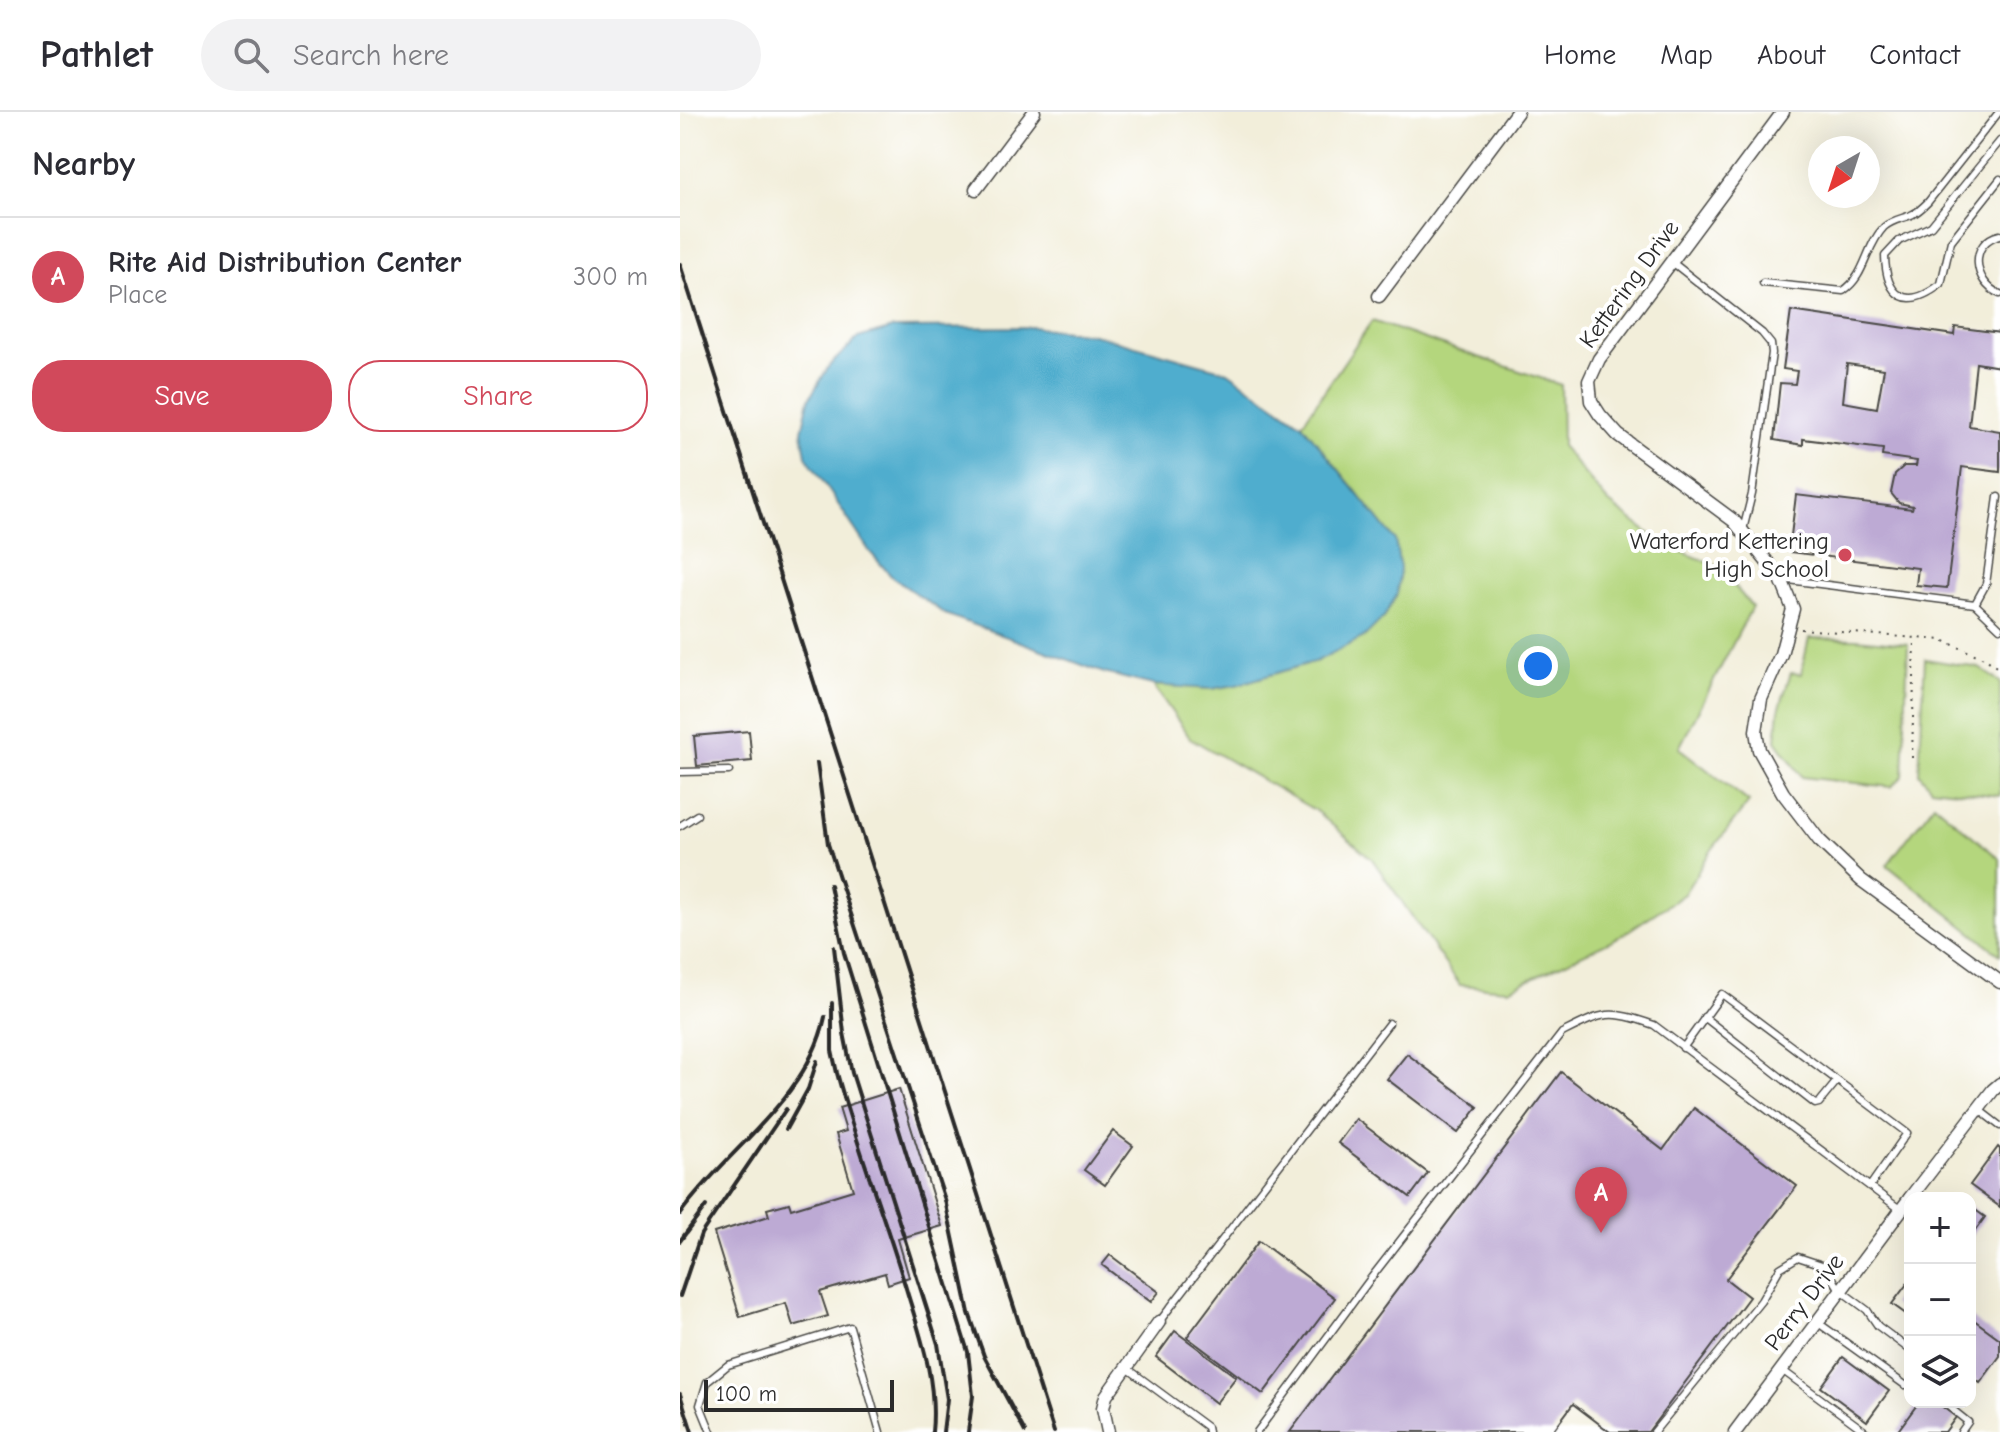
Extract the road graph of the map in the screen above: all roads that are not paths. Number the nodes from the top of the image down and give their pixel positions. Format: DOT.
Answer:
graph roads {
  1 [pos="1034,112"];
  2 [pos="1517,112"];
  3 [pos="1783,112"];
  4 [pos="1999,112"];
  5 [pos="2000,141"];
  6 [pos="2000,179"];
  7 [pos="976,189"];
  8 [pos="2000,235"];
  9 [pos="1672,262"];
  10 [pos="1763,283"];
  11 [pos="2000,294"];
  12 [pos="1379,296"];
  13 [pos="1998,497"];
  14 [pos="1743,530"];
  15 [pos="1781,579"];
  16 [pos="1975,604"];
  17 [pos="2000,628"];
  18 [pos="729,771"];
  19 [pos="680,772"];
  20 [pos="697,815"];
  21 [pos="680,826"];
  22 [pos="2000,982"];
  23 [pos="1704,1017"];
  24 [pos="1389,1023"];
  25 [pos="1683,1048"];
  26 [pos="1837,1081"];
  27 [pos="2000,1084"];
  28 [pos="1978,1109"];
  29 [pos="2000,1126"];
  30 [pos="1870,1186"];
  31 [pos="1915,1192"];
  32 [pos="1904,1206"];
  33 [pos="1901,1210"];
  34 [pos="1840,1290"];
  35 [pos="1159,1322"];
  36 [pos="1817,1322"];
  37 [pos="1904,1346"];
  38 [pos="1125,1368"];
  39 [pos="1781,1370"];
  40 [pos="1904,1384"];
  41 [pos="1950,1408"];
  42 [pos="711,1432"];
  43 [pos="880,1432"];
  44 [pos="1108,1432"];
  45 [pos="1208,1432"];
  46 [pos="1257,1432"];
  47 [pos="1654,1432"];
  48 [pos="1735,1432"];
  49 [pos="1866,1432"];
  50 [pos="1961,1432"];
  1 -- 7 [label="street"];
  2 -- 12 [label="street"];
  3 -- 9 [label="street, Kettering Drive"];
  4 -- 10 [label="lane"];
  5 -- 6 [label="lane"];
  8 -- 11 [label="lane"];
  9 -- 14 [label="lane"];
  9 -- 14 [label="street, Kettering Drive"];
  13 -- 16 [label="lane"];
  14 -- 15 [label="street, Kettering Drive"];
  15 -- 16 [label="lane"];
  15 -- 22 [label="street, Kettering Drive"];
  16 -- 17 [label="lane"];
  18 -- 19 [label="lane"];
  20 -- 21 [label="lane"];
  23 -- 25 [label="lane"];
  23 -- 26 [label="lane"];
  23 -- 26 [label="lane"];
  24 -- 35 [label="lane"];
  25 -- 30 [label="lane"];
  25 -- 46 [label="lane"];
  26 -- 30 [label="lane"];
  27 -- 28 [label="street, Perry Drive"];
  28 -- 29 [label="lane"];
  28 -- 31 [label="street, Perry Drive"];
  30 -- 33 [label="lane"];
  32 -- 33 [label="street, Perry Drive"];
  33 -- 34 [label="street, Perry Drive"];
  34 -- 36 [label="street, Perry Drive"];
  34 -- 37 [label="lane"];
  34 -- 47 [label="lane"];
  35 -- 38 [label="street"];
  36 -- 39 [label="street, Perry Drive"];
  36 -- 40 [label="lane"];
  38 -- 44 [label="street"];
  38 -- 45 [label="lane"];
  39 -- 48 [label="street, Perry Drive"];
  39 -- 49 [label="lane"];
  41 -- 50 [label="lane"];
  42 -- 43 [label="lane"];
}
